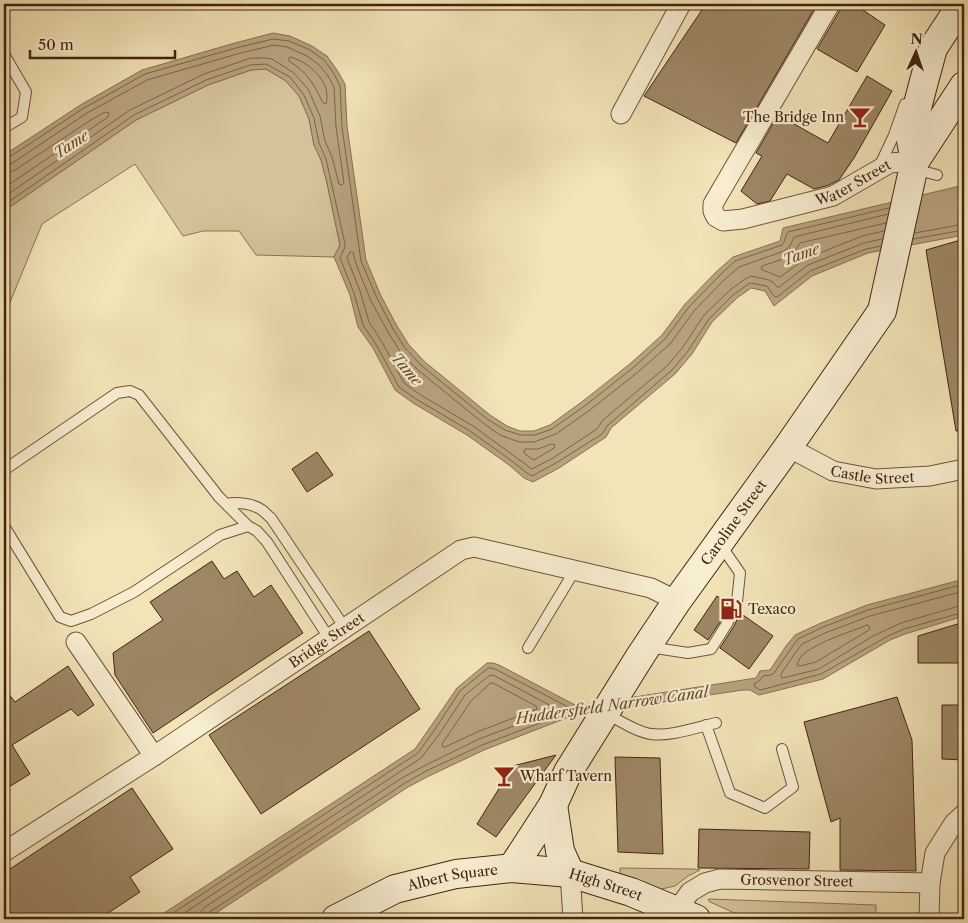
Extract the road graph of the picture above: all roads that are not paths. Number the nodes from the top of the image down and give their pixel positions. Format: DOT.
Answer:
graph roads {
  1 [pos="681,4"];
  2 [pos="830,4"];
  3 [pos="962,4"];
  4 [pos="4,54"];
  5 [pos="964,88"];
  6 [pos="914,90"];
  7 [pos="621,114"];
  8 [pos="4,128"];
  9 [pos="878,170"];
  10 [pos="919,174"];
  11 [pos="788,447"];
  12 [pos="964,469"];
  13 [pos="4,470"];
  14 [pos="226,504"];
  15 [pos="4,526"];
  16 [pos="248,526"];
  17 [pos="719,543"];
  18 [pos="575,570"];
  19 [pos="677,601"];
  20 [pos="337,633"];
  21 [pos="76,642"];
  22 [pos="647,646"];
  23 [pos="528,648"];
  24 [pos="606,714"];
  25 [pos="716,723"];
  26 [pos="706,725"];
  27 [pos="782,749"];
  28 [pos="154,756"];
  29 [pos="553,805"];
  30 [pos="961,823"];
  31 [pos="4,852"];
  32 [pos="512,868"];
  33 [pos="570,873"];
  34 [pos="930,883"];
  35 [pos="686,915"];
  36 [pos="336,919"];
  37 [pos="574,919"];
  38 [pos="929,919"];
  1 -- 7 [label="street"];
  2 -- 9 [label="street, Water Street"];
  3 -- 6 [label="main road"];
  4 -- 8 [label="lane"];
  5 -- 10 [label="main road"];
  6 -- 9 [label="lane"];
  6 -- 10 [label="main road"];
  9 -- 10 [label="street, Water Street"];
  10 -- 11 [label="main road, Caroline Street"];
  11 -- 12 [label="street, Castle Street"];
  11 -- 17 [label="main road, Caroline Street"];
  13 -- 14 [label="lane"];
  14 -- 16 [label="lane"];
  14 -- 20 [label="lane"];
  15 -- 16 [label="lane"];
  16 -- 20 [label="lane"];
  17 -- 19 [label="main road, Caroline Street"];
  17 -- 22 [label="lane"];
  18 -- 19 [label="street, Bridge Street"];
  18 -- 20 [label="street, Bridge Street"];
  18 -- 23 [label="lane"];
  19 -- 22 [label="main road, Caroline Street"];
  20 -- 28 [label="street, Bridge Street"];
  21 -- 28 [label="street"];
  22 -- 24 [label="main road, Caroline Street"];
  24 -- 26 [label="lane"];
  24 -- 29 [label="main road, Caroline Street"];
  25 -- 26 [label="lane"];
  26 -- 27 [label="lane"];
  28 -- 31 [label="street, Bridge Street"];
  29 -- 32 [label="main road, Caroline Street"];
  29 -- 33 [label="main road"];
  30 -- 34 [label="street"];
  32 -- 33 [label="main road, High Street"];
  32 -- 36 [label="main road, Albert Square"];
  33 -- 35 [label="main road, High Street"];
  33 -- 37 [label="street"];
  34 -- 35 [label="street, Grosvenor Street"];
  34 -- 38 [label="street"];
}
